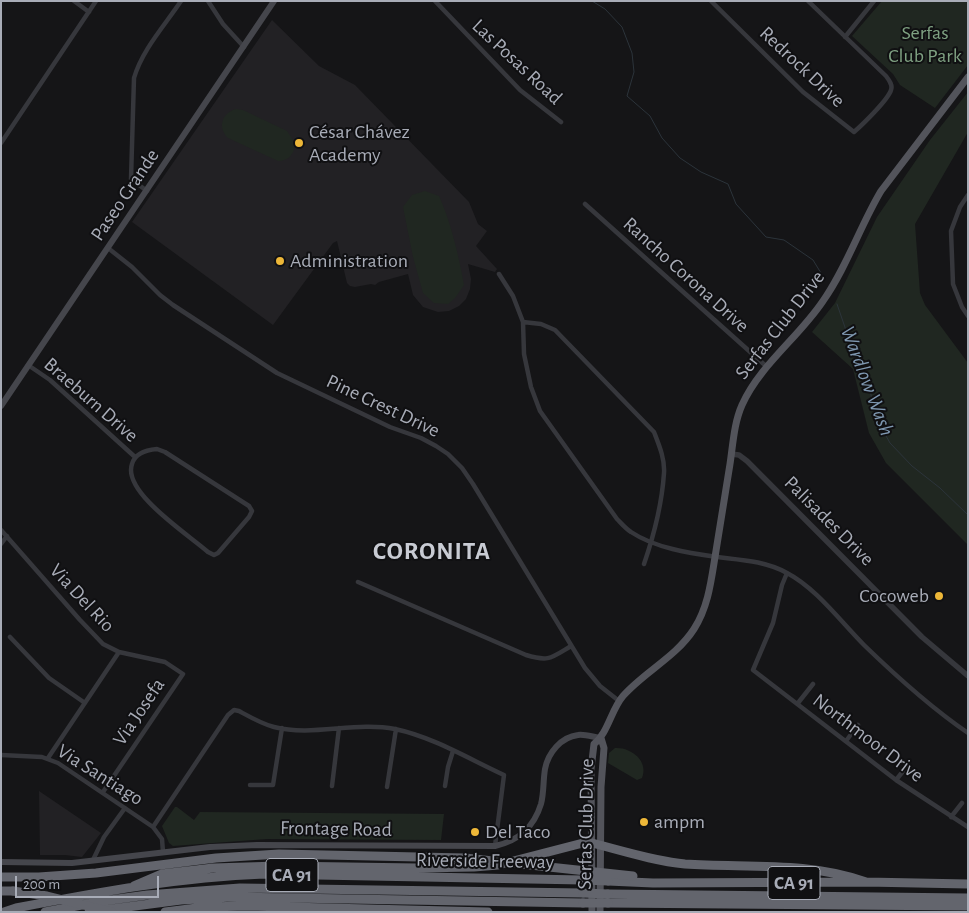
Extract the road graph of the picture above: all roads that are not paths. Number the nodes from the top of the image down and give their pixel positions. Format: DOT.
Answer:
graph roads {
  1 [pos="74,1"];
  2 [pos="96,1"];
  3 [pos="181,1"];
  4 [pos="208,1"];
  5 [pos="274,1"];
  6 [pos="435,1"];
  7 [pos="712,1"];
  8 [pos="808,1"];
  9 [pos="874,1"];
  10 [pos="89,12"];
  11 [pos="845,37"];
  12 [pos="244,46"];
  13 [pos="968,76"];
  14 [pos="560,122"];
  15 [pos="1,143"];
  16 [pos="147,191"];
  17 [pos="968,195"];
  18 [pos="585,204"];
  19 [pos="108,248"];
  20 [pos="500,274"];
  21 [pos="968,316"];
  22 [pos="523,322"];
  23 [pos="28,366"];
  24 [pos="767,367"];
  25 [pos="1,406"];
  26 [pos="731,454"];
  27 [pos="135,457"];
  28 [pos="1,530"];
  29 [pos="7,536"];
  30 [pos="651,542"];
  31 [pos="1,544"];
  32 [pos="715,556"];
  33 [pos="644,564"];
  34 [pos="787,573"];
  35 [pos="358,582"];
  36 [pos="10,637"];
  37 [pos="571,646"];
  38 [pos="119,652"];
  39 [pos="183,674"];
  40 [pos="968,676"];
  41 [pos="813,684"];
  42 [pos="619,701"];
  43 [pos="85,703"];
  44 [pos="798,704"];
  45 [pos="858,725"];
  46 [pos="282,728"];
  47 [pos="339,728"];
  48 [pos="396,730"];
  49 [pos="968,733"];
  50 [pos="601,738"];
  51 [pos="846,741"];
  52 [pos="453,751"];
  53 [pos="1,755"];
  54 [pos="48,758"];
  55 [pos="908,765"];
  56 [pos="896,780"];
  57 [pos="250,785"];
  58 [pos="332,786"];
  59 [pos="445,786"];
  60 [pos="388,787"];
  61 [pos="103,792"];
  62 [pos="962,803"];
  63 [pos="125,808"];
  64 [pos="951,817"];
  65 [pos="154,827"];
  66 [pos="968,828"];
  67 [pos="597,844"];
  68 [pos="495,846"];
  69 [pos="163,852"];
  70 [pos="93,860"];
  71 [pos="1,862"];
  72 [pos="1,877"];
  73 [pos="866,882"];
  74 [pos="653,884"];
  75 [pos="968,884"];
  76 [pos="134,886"];
  77 [pos="1,891"];
  78 [pos="608,898"];
  79 [pos="968,898"];
  80 [pos="968,906"];
  81 [pos="4,912"];
  82 [pos="45,912"];
  83 [pos="89,912"];
  84 [pos="112,912"];
  85 [pos="165,912"];
  86 [pos="488,912"];
  87 [pos="592,912"];
  88 [pos="600,912"];
  1 -- 10 [label="street"];
  2 -- 10 [label="street"];
  3 -- 16 [label="street"];
  4 -- 12 [label="street"];
  5 -- 12 [label="main road, Paseo Grande"];
  6 -- 14 [label="street, Las Posas Road"];
  7 -- 11 [label="street, Redrock Drive"];
  8 -- 11 [label="street"];
  9 -- 11 [label="street"];
  10 -- 15 [label="street"];
  12 -- 16 [label="main road, Paseo Grande"];
  13 -- 24 [label="main road, Serfas Club Drive"];
  16 -- 19 [label="main road, Paseo Grande"];
  17 -- 21 [label="street"];
  18 -- 24 [label="street, Rancho Corona Drive"];
  19 -- 23 [label="main road, Paseo Grande"];
  19 -- 37 [label="street, Pine Crest Drive"];
  20 -- 22 [label="street"];
  22 -- 30 [label="street"];
  22 -- 30 [label="street"];
  23 -- 25 [label="main road, Paseo Grande"];
  23 -- 27 [label="street, Braeburn Drive"];
  24 -- 26 [label="main road, Serfas Club Drive"];
  26 -- 32 [label="main road, Serfas Club Drive"];
  26 -- 40 [label="street, Palisades Drive"];
  27 -- 27 [label="street"];
  28 -- 29 [label="street, Via Del Rio"];
  29 -- 31 [label="street"];
  29 -- 38 [label="street, Via Del Rio"];
  30 -- 32 [label="street"];
  30 -- 33 [label="street"];
  32 -- 34 [label="street"];
  32 -- 42 [label="main road, Serfas Club Drive"];
  34 -- 44 [label="street, Northmoor Drive"];
  34 -- 49 [label="street"];
  35 -- 37 [label="street"];
  36 -- 43 [label="street"];
  37 -- 42 [label="street, Pine Crest Drive"];
  38 -- 39 [label="street, Via Del Rio"];
  38 -- 43 [label="street"];
  39 -- 61 [label="street, Via Josefa"];
  41 -- 44 [label="street"];
  42 -- 50 [label="main road, Serfas Club Drive"];
  43 -- 54 [label="street"];
  44 -- 51 [label="street, Northmoor Drive"];
  45 -- 51 [label="street"];
  46 -- 47 [label="street"];
  46 -- 57 [label="street"];
  46 -- 65 [label="street"];
  47 -- 48 [label="street"];
  47 -- 58 [label="street"];
  48 -- 52 [label="street"];
  48 -- 60 [label="street"];
  50 -- 67 [label="main road, Serfas Club Drive"];
  50 -- 67 [label="main road, Serfas Club Drive"];
  50 -- 68 [label="main road, Frontage Road"];
  51 -- 56 [label="street, Northmoor Drive"];
  52 -- 59 [label="street"];
  52 -- 68 [label="street"];
  53 -- 54 [label="street, Via Santiago"];
  54 -- 61 [label="street, Via Santiago"];
  55 -- 56 [label="street"];
  56 -- 64 [label="street, Northmoor Drive"];
  61 -- 63 [label="street, Via Santiago"];
  62 -- 64 [label="street"];
  63 -- 65 [label="street, Via Santiago"];
  63 -- 70 [label="street"];
  64 -- 66 [label="street, Northmoor Drive"];
  65 -- 69 [label="street, Via Santiago"];
  67 -- 73 [label="highway"];
  67 -- 76 [label="highway"];
  67 -- 87 [label="main road, Serfas Club Drive"];
  67 -- 88 [label="main road, Serfas Club Drive"];
  68 -- 69 [label="main road, Frontage Road"];
  69 -- 70 [label="main road, Frontage Road"];
  70 -- 71 [label="main road, Frontage Road"];
  72 -- 74 [label="highway, bridge"];
  73 -- 74 [label="highway, Riverside Freeway / CA 91"];
  73 -- 75 [label="highway, Riverside Freeway / CA 91"];
  74 -- 76 [label="highway, Riverside Freeway / CA 91, bridge"];
  76 -- 81 [label="highway, Riverside Freeway / CA 91"];
  77 -- 84 [label="highway, bridge"];
  78 -- 79 [label="highway"];
  78 -- 80 [label="highway"];
  78 -- 82 [label="highway, bridge"];
  78 -- 83 [label="highway, bridge"];
  85 -- 86 [label="highway, CA 91"];
}
